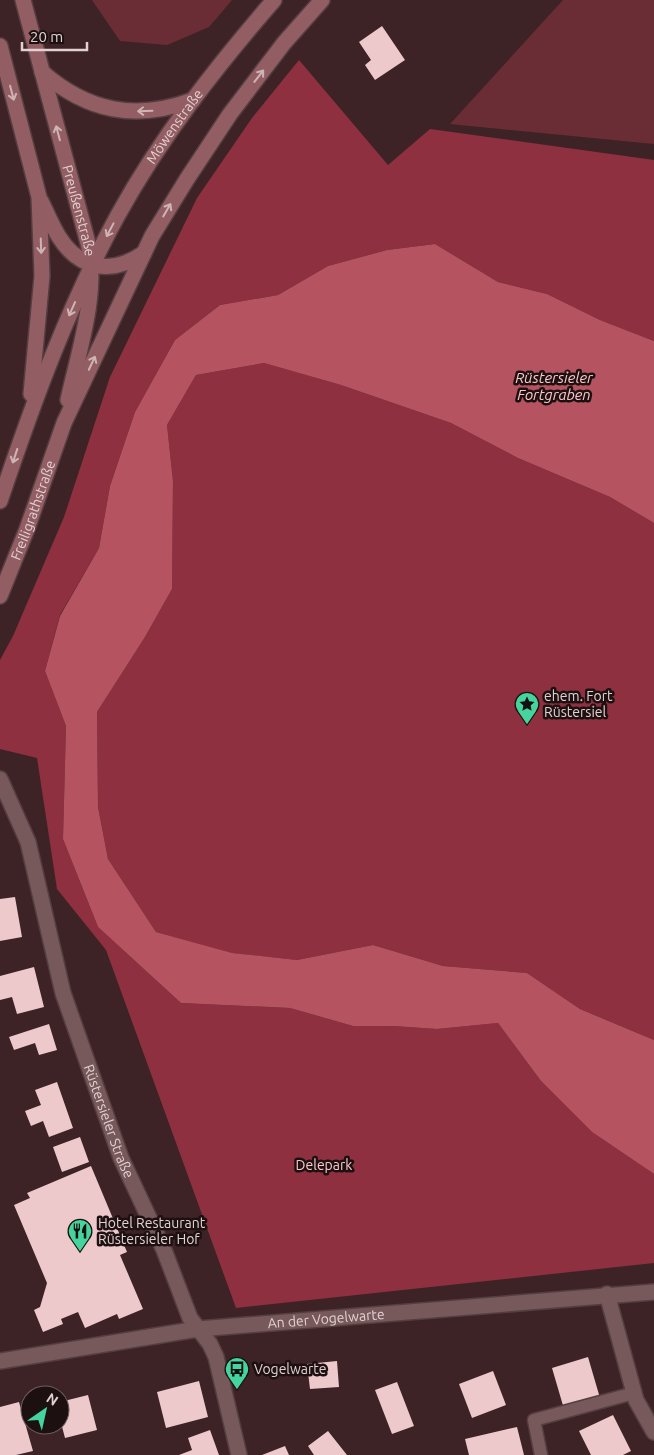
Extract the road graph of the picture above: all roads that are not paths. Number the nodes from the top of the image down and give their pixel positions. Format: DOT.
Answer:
graph roads {
  1 [pos="24,0"];
  2 [pos="274,0"];
  3 [pos="322,0"];
  4 [pos="0,46"];
  5 [pos="42,72"];
  6 [pos="192,100"];
  7 [pos="40,197"];
  8 [pos="144,253"];
  9 [pos="92,265"];
  10 [pos="30,410"];
  11 [pos="64,423"];
  12 [pos="0,502"];
  13 [pos="0,596"];
  14 [pos="0,779"];
  15 [pos="654,1292"];
  16 [pos="607,1294"];
  17 [pos="198,1329"];
  18 [pos="0,1362"];
  19 [pos="634,1393"];
  20 [pos="654,1432"];
  21 [pos="239,1455"];
  22 [pos="541,1455"];
  1 -- 5 [label="main road, Preußenstraße"];
  2 -- 6 [label="main road, Möwenstraße"];
  8 -- 3 [label="main road, one-way"];
  4 -- 7 [label="main road, one-way"];
  6 -- 5 [label="main road, one-way"];
  9 -- 5 [label="main road, Preußenstraße, one-way"];
  6 -- 9 [label="main road, Möwenstraße, one-way"];
  7 -- 9 [label="main road"];
  7 -- 10 [label="main road, one-way"];
  8 -- 9 [label="main road"];
  11 -- 8 [label="main road, one-way"];
  9 -- 10 [label="main road, Möwenstraße, one-way"];
  9 -- 11 [label="main road, Preußenstraße"];
  10 -- 12 [label="main road, one-way"];
  11 -- 13 [label="main road, Freiligrathstraße"];
  14 -- 17 [label="street, Rüstersieler Straße"];
  15 -- 16 [label="street, An der Vogelwarte"];
  16 -- 17 [label="street, An der Vogelwarte"];
  16 -- 19 [label="street"];
  17 -- 18 [label="street, An der Vogelwarte"];
  17 -- 21 [label="street, Rüstersieler Straße"];
  19 -- 20 [label="street"];
  19 -- 22 [label="lane"];
}
